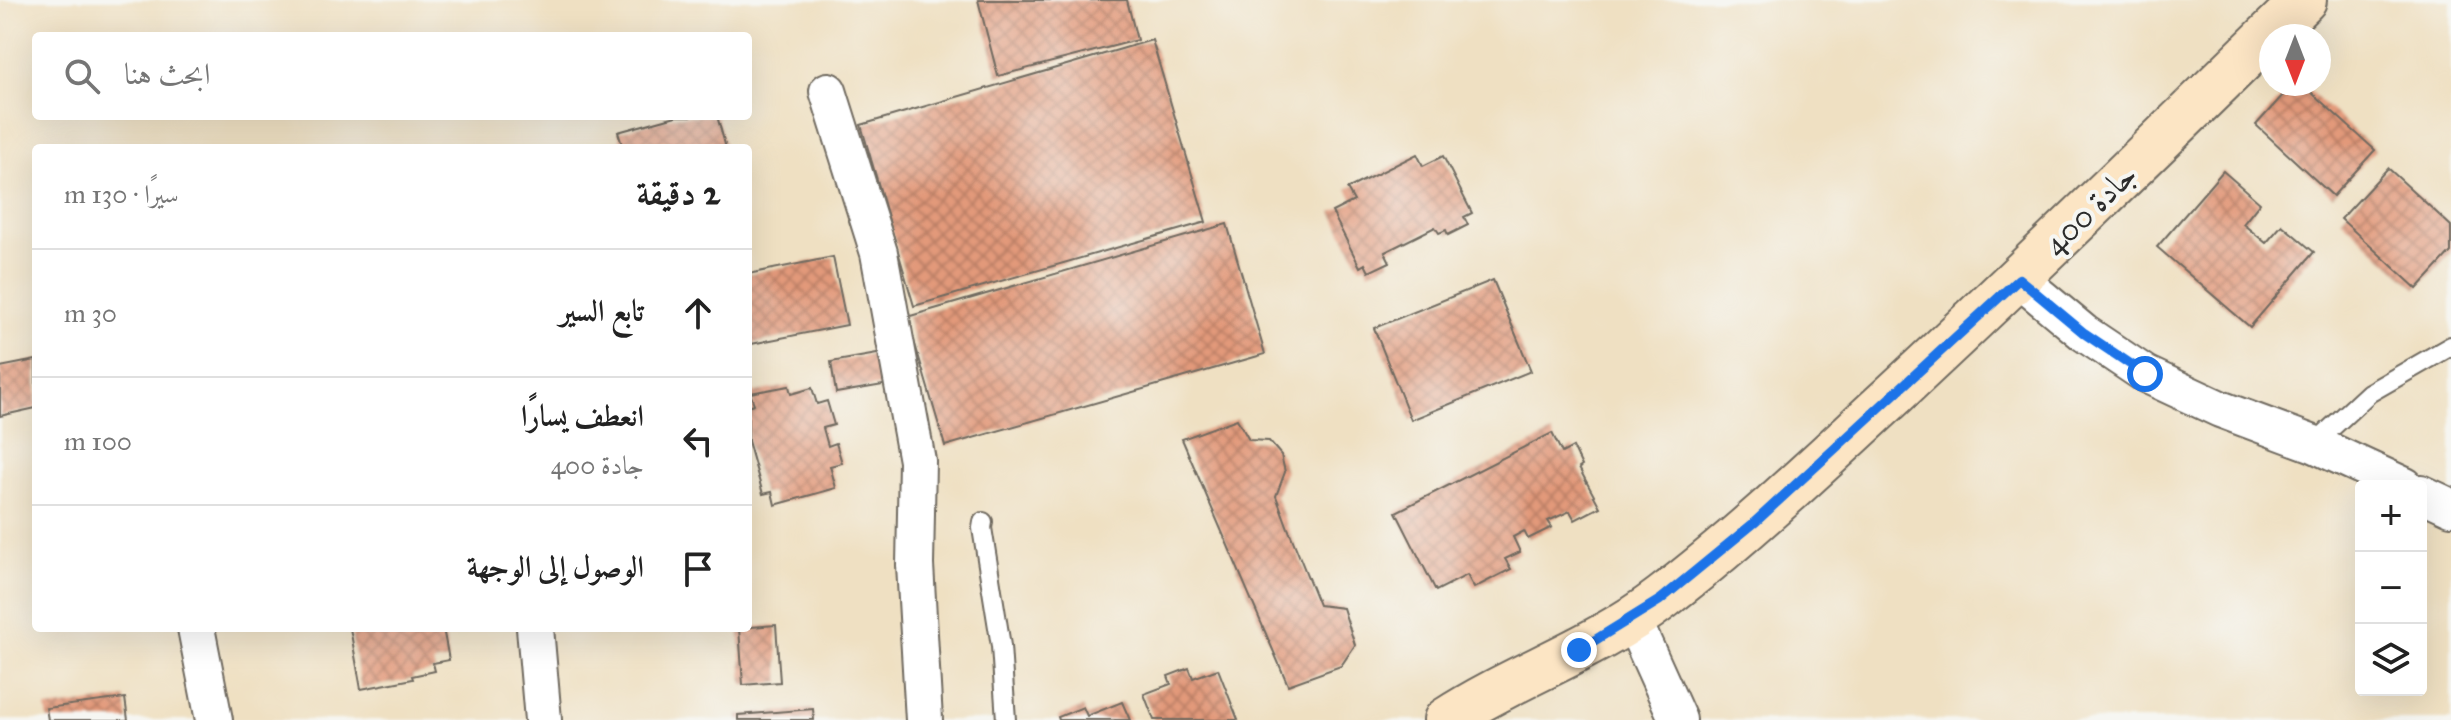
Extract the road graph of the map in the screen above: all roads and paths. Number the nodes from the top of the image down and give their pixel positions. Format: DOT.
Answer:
graph roads {
  1 [pos="2304,0"];
  2 [pos="828,91"];
  3 [pos="2019,279"];
  4 [pos="2451,346"];
  5 [pos="2314,444"];
  6 [pos="2392,480"];
  7 [pos="2427,496"];
  8 [pos="2451,507"];
  9 [pos="983,522"];
  10 [pos="1632,618"];
  11 [pos="197,632"];
  12 [pos="535,632"];
  13 [pos="214,720"];
  14 [pos="543,720"];
  15 [pos="924,720"];
  16 [pos="1006,720"];
  17 [pos="1446,720"];
  18 [pos="1678,720"];
  1 -- 3 [label="main road, جادة 400"];
  2 -- 15 [label="street"];
  3 -- 5 [label="street"];
  3 -- 10 [label="main road, جادة 400"];
  4 -- 5 [label="lane"];
  5 -- 6 [label="street"];
  7 -- 8 [label="street"];
  9 -- 16 [label="lane"];
  10 -- 17 [label="main road, جادة 400"];
  10 -- 18 [label="street"];
  11 -- 13 [label="street"];
  12 -- 14 [label="street"];
}
